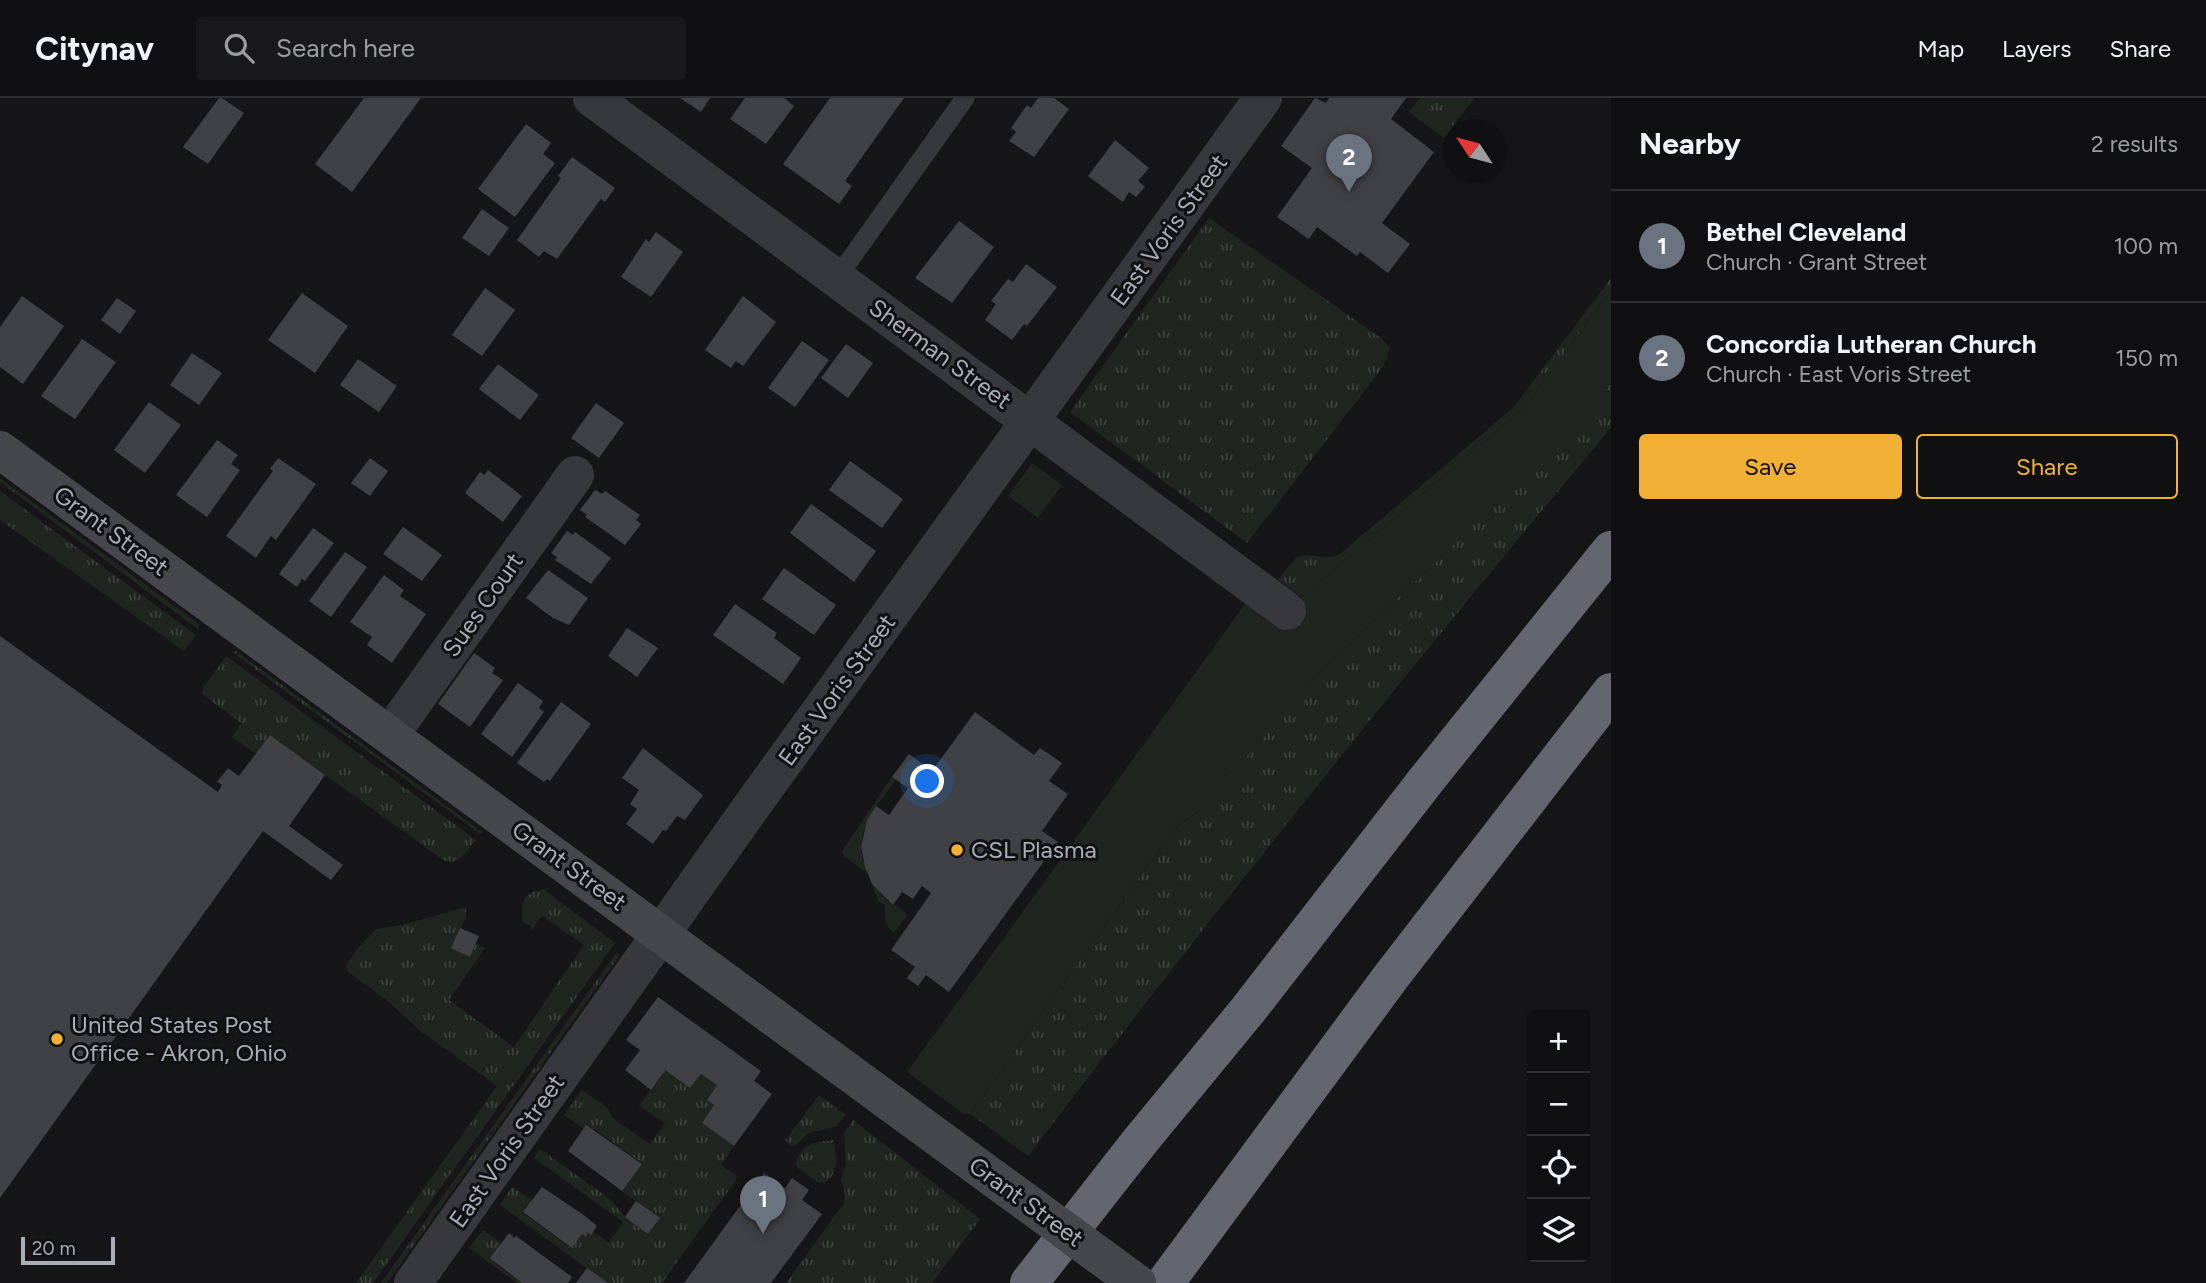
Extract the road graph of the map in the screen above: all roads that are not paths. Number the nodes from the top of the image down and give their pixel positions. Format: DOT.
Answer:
graph roads {
  1 [pos="592,98"];
  2 [pos="965,98"];
  3 [pos="1263,98"];
  4 [pos="836,278"];
  5 [pos="1031,421"];
  6 [pos="0,450"];
  7 [pos="575,475"];
  8 [pos="1611,550"];
  9 [pos="1287,611"];
  10 [pos="1611,692"];
  11 [pos="390,735"];
  12 [pos="661,934"];
  13 [pos="1033,1279"];
  14 [pos="413,1283"];
  15 [pos="1137,1283"];
  16 [pos="1165,1283"];
  1 -- 4 [label="street, Sherman Street"];
  2 -- 4 [label="lane"];
  3 -- 5 [label="street, East Voris Street"];
  4 -- 5 [label="street, Sherman Street"];
  5 -- 9 [label="street, Sherman Street"];
  5 -- 12 [label="street, East Voris Street"];
  6 -- 11 [label="main road, Grant Street"];
  7 -- 11 [label="street, Sues Court"];
  8 -- 13 [label="highway"];
  10 -- 16 [label="highway"];
  11 -- 12 [label="main road, Grant Street"];
  12 -- 14 [label="street, East Voris Street"];
  12 -- 15 [label="main road, Grant Street, bridge"];
}
